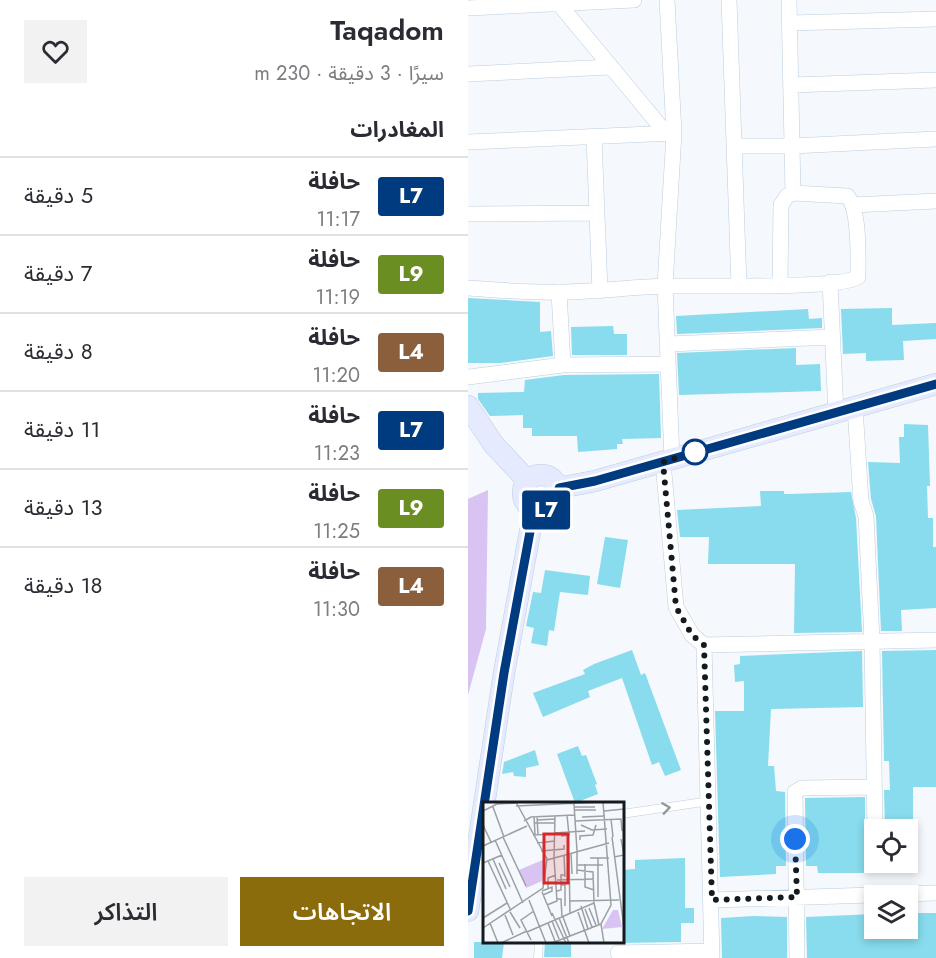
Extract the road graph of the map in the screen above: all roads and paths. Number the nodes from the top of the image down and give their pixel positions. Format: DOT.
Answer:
graph roads {
  1 [pos="611,0"];
  2 [pos="634,0"];
  3 [pos="667,0"];
  4 [pos="729,0"];
  5 [pos="789,0"];
  6 [pos="553,3"];
  7 [pos="468,8"];
  8 [pos="936,19"];
  9 [pos="790,23"];
  10 [pos="610,67"];
  11 [pos="468,74"];
  12 [pos="936,80"];
  13 [pos="792,85"];
  14 [pos="669,132"];
  15 [pos="594,137"];
  16 [pos="936,139"];
  17 [pos="468,142"];
  18 [pos="734,146"];
  19 [pos="792,146"];
  20 [pos="793,193"];
  21 [pos="936,201"];
  22 [pos="853,205"];
  23 [pos="595,213"];
  24 [pos="468,214"];
  25 [pos="830,282"];
  26 [pos="780,284"];
  27 [pos="665,286"];
  28 [pos="740,286"];
  29 [pos="468,288"];
  30 [pos="600,291"];
  31 [pos="559,292"];
  32 [pos="832,338"];
  33 [pos="668,344"];
  34 [pos="668,364"];
  35 [pos="563,365"];
  36 [pos="468,377"];
  37 [pos="936,384"];
  38 [pos="468,406"];
  39 [pos="846,410"];
  40 [pos="668,460"];
  41 [pos="527,480"];
  42 [pos="559,488"];
  43 [pos="534,510"];
  44 [pos="936,640"];
  45 [pos="872,641"];
  46 [pos="704,645"];
  47 [pos="874,787"];
  48 [pos="710,801"];
  49 [pos="484,802"];
  50 [pos="483,812"];
  51 [pos="624,814"];
  52 [pos="875,819"];
  53 [pos="936,893"];
  54 [pos="797,897"];
  55 [pos="712,900"];
  56 [pos="468,911"];
  57 [pos="539,943"];
  58 [pos="618,953"];
  59 [pos="712,954"];
  60 [pos="538,958"];
  61 [pos="797,958"];
  1 -- 2 [label="street"];
  1 -- 6 [label="street"];
  3 -- 14 [label="street"];
  4 -- 18 [label="street"];
  5 -- 9 [label="street"];
  6 -- 7 [label="street"];
  6 -- 10 [label="street"];
  8 -- 9 [label="street"];
  9 -- 13 [label="street"];
  10 -- 11 [label="street"];
  10 -- 14 [label="street"];
  12 -- 13 [label="street"];
  13 -- 19 [label="street"];
  14 -- 15 [label="street"];
  14 -- 27 [label="street"];
  15 -- 17 [label="street"];
  15 -- 23 [label="street"];
  16 -- 19 [label="street"];
  18 -- 19 [label="street"];
  18 -- 28 [label="street"];
  19 -- 20 [label="street"];
  20 -- 22 [label="street"];
  20 -- 26 [label="street"];
  21 -- 22 [label="street"];
  22 -- 25 [label="street"];
  23 -- 24 [label="street"];
  23 -- 30 [label="street"];
  25 -- 26 [label="street"];
  25 -- 32 [label="street"];
  26 -- 28 [label="street"];
  27 -- 28 [label="street"];
  27 -- 30 [label="street"];
  27 -- 33 [label="street"];
  29 -- 31 [label="street"];
  30 -- 31 [label="street"];
  31 -- 35 [label="street"];
  32 -- 33 [label="street"];
  32 -- 39 [label="street"];
  33 -- 34 [label="street"];
  34 -- 35 [label="street"];
  34 -- 40 [label="street"];
  35 -- 36 [label="street"];
  37 -- 39 [label="street"];
  38 -- 41 [label="street"];
  39 -- 40 [label="street"];
  39 -- 45 [label="street"];
  40 -- 42 [label="street"];
  40 -- 46 [label="street"];
  41 -- 42 [label="street"];
  41 -- 43 [label="street"];
  42 -- 43 [label="street"];
  43 -- 49 [label="street"];
  44 -- 45 [label="street"];
  45 -- 46 [label="street"];
  45 -- 47 [label="street"];
  46 -- 48 [label="street"];
  47 -- 52 [label="street"];
  47 -- 54 [label="street"];
  51 -- 48 [label="lane, one-way"];
  48 -- 55 [label="street"];
  50 -- 56 [label="street"];
  53 -- 54 [label="street"];
  54 -- 55 [label="street"];
  54 -- 61 [label="street"];
  55 -- 59 [label="street"];
  57 -- 60 [label="lane"];
  58 -- 59 [label="street"];
}
